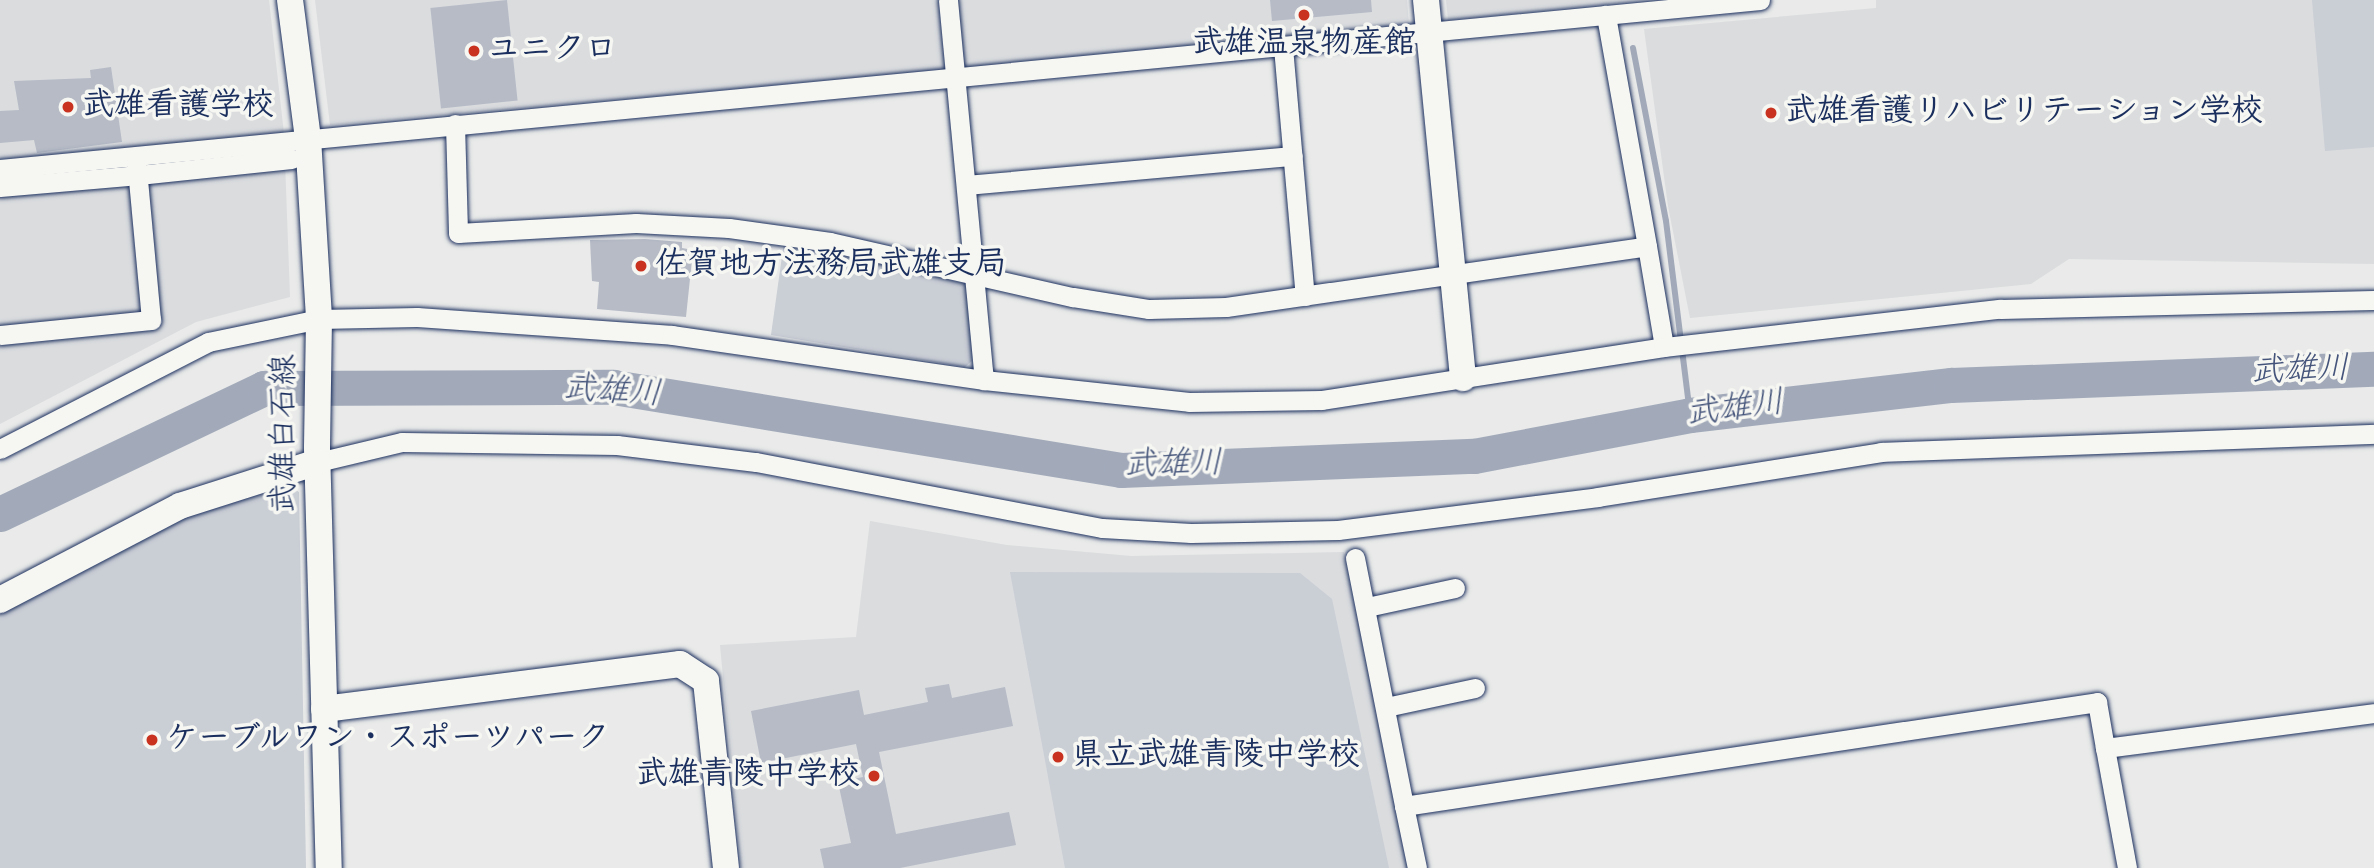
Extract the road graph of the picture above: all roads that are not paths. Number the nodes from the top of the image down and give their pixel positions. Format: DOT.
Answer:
graph roads {
  1 [pos="290,0"];
  2 [pos="948,0"];
  3 [pos="1426,0"];
  4 [pos="1760,0"];
  5 [pos="1606,15"];
  6 [pos="1429,31"];
  7 [pos="1283,47"];
  8 [pos="955,78"];
  9 [pos="456,124"];
  10 [pos="309,138"];
  11 [pos="1293,156"];
  12 [pos="136,158"];
  13 [pos="290,159"];
  14 [pos="0,169"];
  15 [pos="148,174"];
  16 [pos="128,176"];
  17 [pos="966,185"];
  18 [pos="0,187"];
  19 [pos="1647,246"];
  20 [pos="975,276"];
  21 [pos="1452,278"];
  22 [pos="1306,296"];
  23 [pos="2374,300"];
  24 [pos="319,321"];
  25 [pos="0,335"];
  26 [pos="1664,347"];
  27 [pos="1463,378"];
  28 [pos="984,380"];
  29 [pos="2374,434"];
  30 [pos="0,449"];
  31 [pos="318,455"];
  32 [pos="1355,558"];
  33 [pos="1455,588"];
  34 [pos="0,600"];
  35 [pos="1367,607"];
  36 [pos="1475,688"];
  37 [pos="1386,707"];
  38 [pos="324,709"];
  39 [pos="2374,713"];
  40 [pos="2105,748"];
  41 [pos="1404,806"];
  42 [pos="329,868"];
  43 [pos="726,868"];
  44 [pos="1418,868"];
  45 [pos="2127,868"];
  1 -- 10 [label="street, 武雄白石線"];
  2 -- 8 [label="street"];
  3 -- 6 [label="street"];
  4 -- 5 [label="street"];
  5 -- 6 [label="street"];
  5 -- 19 [label="street"];
  6 -- 7 [label="street"];
  6 -- 21 [label="street"];
  7 -- 8 [label="street"];
  7 -- 11 [label="street"];
  8 -- 9 [label="street"];
  8 -- 17 [label="street"];
  9 -- 10 [label="street"];
  9 -- 20 [label="street"];
  10 -- 12 [label="street"];
  10 -- 24 [label="street, 武雄白石線"];
  11 -- 17 [label="street"];
  11 -- 22 [label="street"];
  12 -- 14 [label="street"];
  12 -- 25 [label="street"];
  13 -- 15 [label="street"];
  16 -- 18 [label="street"];
  17 -- 20 [label="street"];
  19 -- 21 [label="street"];
  19 -- 26 [label="street"];
  20 -- 22 [label="street"];
  20 -- 28 [label="street"];
  21 -- 22 [label="street"];
  21 -- 27 [label="street"];
  23 -- 26 [label="street"];
  24 -- 28 [label="street"];
  24 -- 30 [label="street"];
  24 -- 31 [label="street, 武雄白石線"];
  26 -- 27 [label="street"];
  27 -- 28 [label="street"];
  29 -- 31 [label="street"];
  31 -- 34 [label="street"];
  31 -- 38 [label="street, 武雄白石線"];
  32 -- 35 [label="street"];
  33 -- 35 [label="street"];
  35 -- 37 [label="street"];
  36 -- 37 [label="street"];
  37 -- 41 [label="street"];
  38 -- 42 [label="street, 武雄白石線"];
  38 -- 43 [label="street"];
  39 -- 40 [label="street"];
  40 -- 41 [label="street"];
  40 -- 45 [label="street"];
  41 -- 44 [label="street"];
}
